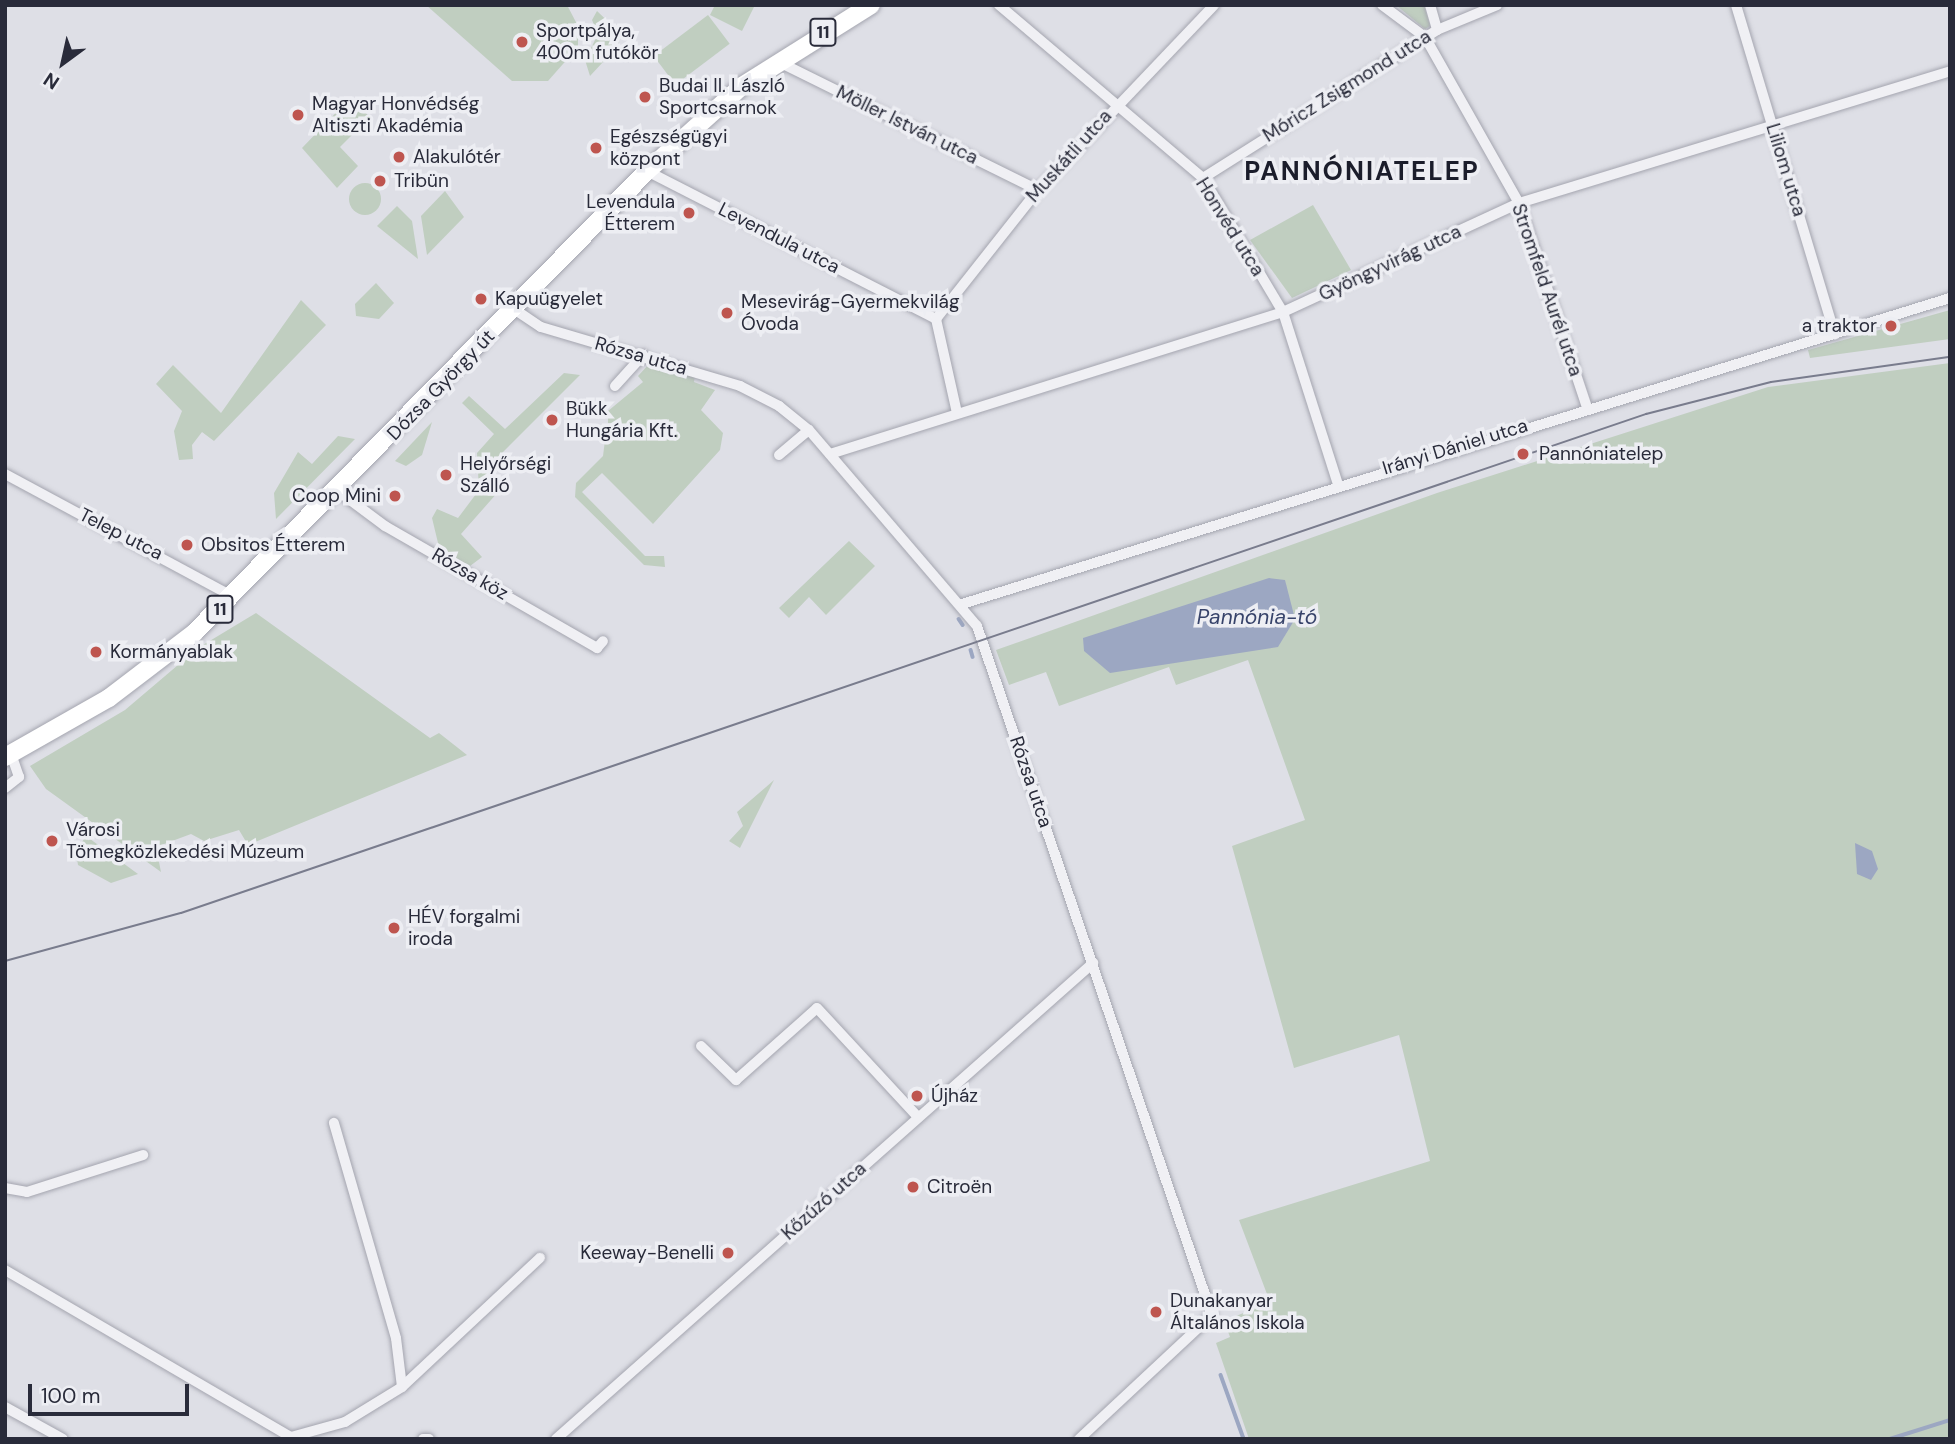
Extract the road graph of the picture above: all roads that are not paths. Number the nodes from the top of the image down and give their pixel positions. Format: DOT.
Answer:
graph roads {
  1 [pos="871,5"];
  2 [pos="999,5"];
  3 [pos="1214,5"];
  4 [pos="1382,5"];
  5 [pos="1430,5"];
  6 [pos="1497,5"];
  7 [pos="1737,5"];
  8 [pos="1437,30"];
  9 [pos="1424,37"];
  10 [pos="777,61"];
  11 [pos="1950,71"];
  12 [pos="1116,104"];
  13 [pos="1773,125"];
  14 [pos="647,171"];
  15 [pos="1203,178"];
  16 [pos="1038,190"];
  17 [pos="1519,203"];
  18 [pos="1950,298"];
  19 [pos="514,310"];
  20 [pos="1283,312"];
  21 [pos="936,318"];
  22 [pos="1835,334"];
  23 [pos="643,355"];
  24 [pos="615,386"];
  25 [pos="1587,408"];
  26 [pos="957,413"];
  27 [pos="809,430"];
  28 [pos="830,454"];
  29 [pos="779,455"];
  30 [pos="5,474"];
  31 [pos="1338,484"];
  32 [pos="338,491"];
  33 [pos="233,597"];
  34 [pos="962,604"];
  35 [pos="603,641"];
  36 [pos="8,755"];
  37 [pos="5,788"];
  38 [pos="1093,963"];
  39 [pos="701,1046"];
  40 [pos="918,1117"];
  41 [pos="334,1123"];
  42 [pos="143,1155"];
  43 [pos="8,1189"];
  44 [pos="540,1258"];
  45 [pos="5,1270"];
  46 [pos="402,1387"];
  47 [pos="5,1407"];
  48 [pos="290,1438"];
  49 [pos="63,1439"];
  50 [pos="423,1439"];
  51 [pos="429,1439"];
  52 [pos="556,1439"];
  53 [pos="1079,1439"];
  1 -- 10 [label="main road, Dózsa György út / 11"];
  2 -- 12 [label="street, Honvéd utca"];
  3 -- 12 [label="street, Muskátli utca"];
  4 -- 9 [label="street, Stromfeld Aurél utca"];
  5 -- 8 [label="street"];
  6 -- 8 [label="street, Móricz Zsigmond utca"];
  7 -- 13 [label="street, Liliom utca"];
  8 -- 9 [label="street, Móricz Zsigmond utca"];
  9 -- 15 [label="street, Móricz Zsigmond utca"];
  9 -- 17 [label="street, Stromfeld Aurél utca"];
  10 -- 14 [label="main road, Dózsa György út / 11"];
  10 -- 16 [label="street, Möller István utca"];
  11 -- 13 [label="street, Gyöngyvirág utca"];
  12 -- 15 [label="street, Honvéd utca"];
  12 -- 16 [label="street, Muskátli utca"];
  13 -- 17 [label="street, Gyöngyvirág utca"];
  13 -- 22 [label="street, Liliom utca"];
  14 -- 19 [label="main road, Dózsa György út / 11"];
  14 -- 21 [label="street, Levendula utca"];
  15 -- 20 [label="street, Honvéd utca"];
  16 -- 21 [label="street, Muskátli utca"];
  17 -- 20 [label="street, Gyöngyvirág utca"];
  17 -- 25 [label="street, Stromfeld Aurél utca"];
  18 -- 22 [label="street, Irányi Dániel utca"];
  19 -- 23 [label="street, Rózsa utca"];
  19 -- 32 [label="main road, Dózsa György út / 11"];
  20 -- 26 [label="street, Gyöngyvirág utca"];
  20 -- 31 [label="street, Honvéd utca"];
  21 -- 26 [label="street"];
  22 -- 25 [label="street, Irányi Dániel utca"];
  23 -- 24 [label="street"];
  23 -- 27 [label="street, Rózsa utca"];
  25 -- 31 [label="street, Irányi Dániel utca"];
  26 -- 28 [label="street, Gyöngyvirág utca"];
  27 -- 28 [label="street, Rózsa utca"];
  27 -- 29 [label="street"];
  28 -- 34 [label="street, Rózsa utca"];
  30 -- 33 [label="street, Telep utca"];
  31 -- 34 [label="street, Irányi Dániel utca"];
  32 -- 33 [label="main road, Dózsa György út / 11"];
  32 -- 35 [label="street, Rózsa köz"];
  33 -- 36 [label="main road, Dózsa György út / 11"];
  34 -- 38 [label="street, Rózsa utca"];
  36 -- 37 [label="street"];
  38 -- 40 [label="street, Kőzúzó utca"];
  38 -- 53 [label="street, Rózsa utca"];
  39 -- 40 [label="street"];
  40 -- 52 [label="street, Kőzúzó utca"];
  41 -- 46 [label="street"];
  42 -- 43 [label="street"];
  44 -- 46 [label="street"];
  45 -- 48 [label="street"];
  46 -- 48 [label="street"];
  47 -- 49 [label="street"];
  50 -- 51 [label="street"];
}
